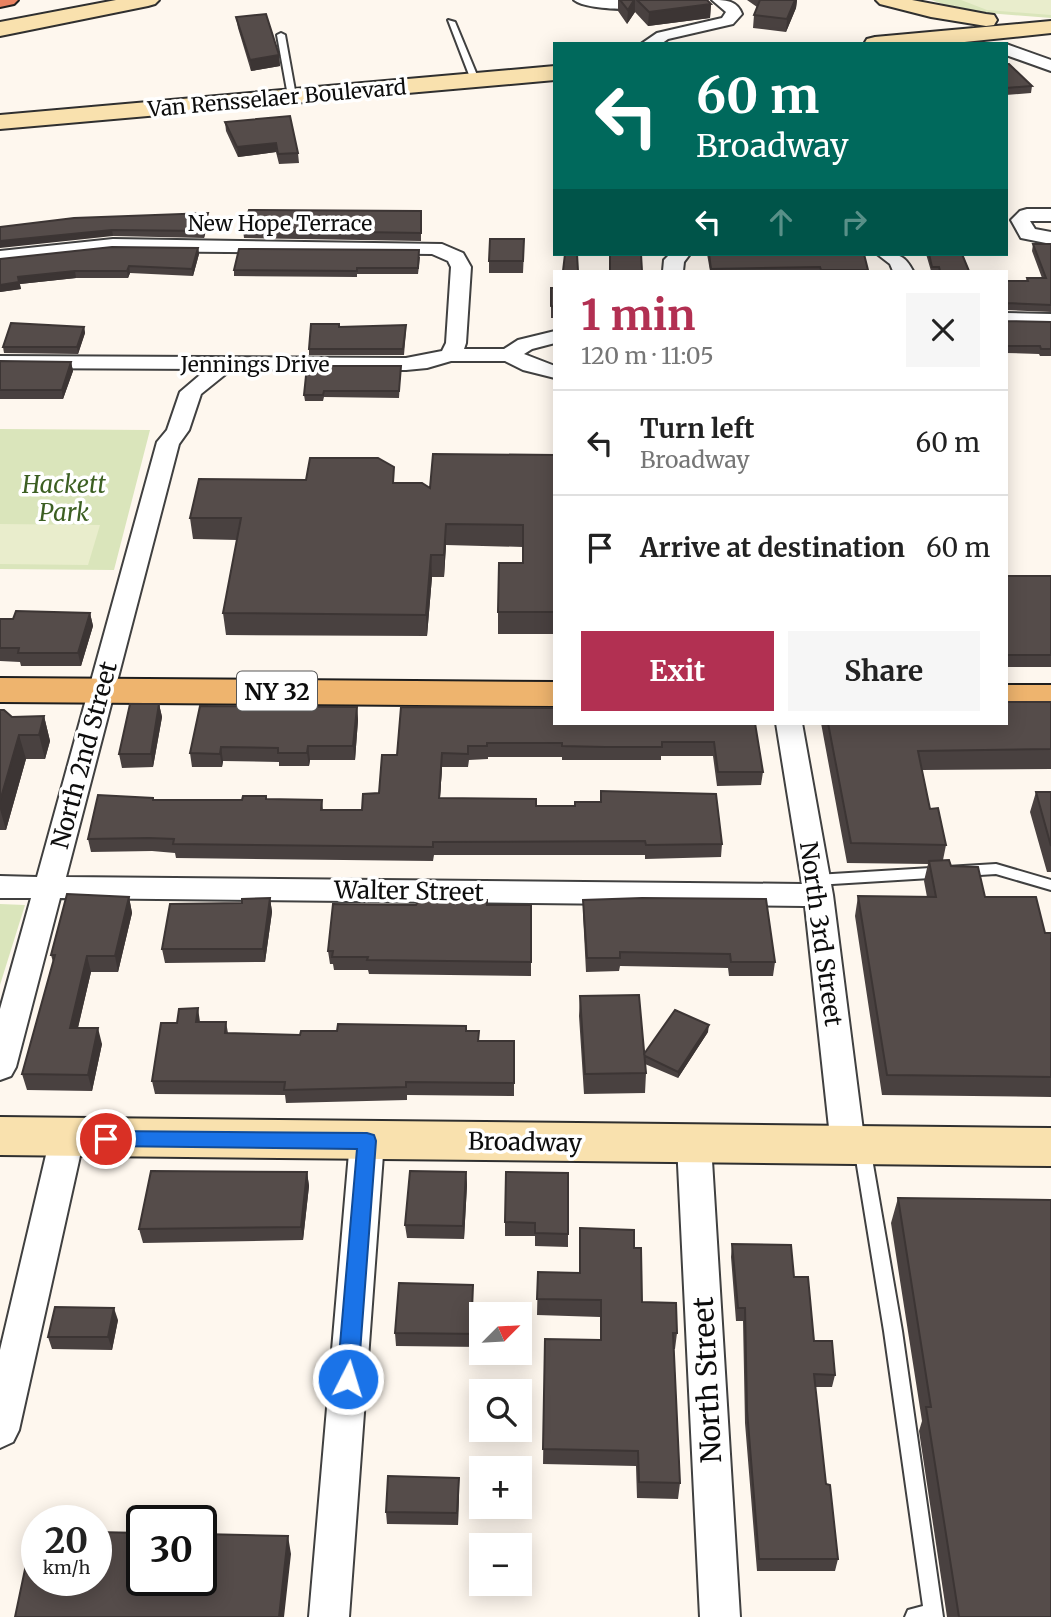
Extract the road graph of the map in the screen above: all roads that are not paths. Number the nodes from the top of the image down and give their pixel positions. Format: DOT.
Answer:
graph roads {
  1 [pos="0,0"];
  2 [pos="7,0"];
  3 [pos="148,0"];
  4 [pos="582,0"];
  5 [pos="672,0"];
  6 [pos="720,0"];
  7 [pos="879,0"];
  8 [pos="887,0"];
  9 [pos="451,22"];
  10 [pos="1051,22"];
  11 [pos="1051,27"];
  12 [pos="0,29"];
  13 [pos="281,35"];
  14 [pos="969,35"];
  15 [pos="652,42"];
  16 [pos="896,42"];
  17 [pos="988,42"];
  18 [pos="1008,50"];
  19 [pos="1051,66"];
  20 [pos="553,73"];
  21 [pos="475,80"];
  22 [pos="292,96"];
  23 [pos="0,122"];
  24 [pos="1051,215"];
  25 [pos="1051,238"];
  26 [pos="889,256"];
  27 [pos="0,257"];
  28 [pos="902,270"];
  29 [pos="1008,319"];
  30 [pos="1051,320"];
  31 [pos="553,337"];
  32 [pos="450,355"];
  33 [pos="509,355"];
  34 [pos="0,362"];
  35 [pos="156,363"];
  36 [pos="225,364"];
  37 [pos="553,372"];
  38 [pos="169,442"];
  39 [pos="0,690"];
  40 [pos="102,690"];
  41 [pos="553,694"];
  42 [pos="1008,697"];
  43 [pos="1051,697"];
  44 [pos="789,725"];
  45 [pos="1051,885"];
  46 [pos="0,887"];
  47 [pos="48,887"];
  48 [pos="817,887"];
  49 [pos="0,1068"];
  50 [pos="0,1136"];
  51 [pos="67,1138"];
  52 [pos="367,1141"];
  53 [pos="694,1144"];
  54 [pos="855,1146"];
  55 [pos="1051,1147"];
  56 [pos="0,1430"];
  57 [pos="329,1617"];
  58 [pos="720,1617"];
  59 [pos="915,1617"];
  1 -- 2 [label="highway"];
  3 -- 12 [label="street"];
  4 -- 5 [label="street"];
  6 -- 15 [label="street"];
  7 -- 14 [label="street"];
  8 -- 10 [label="street"];
  9 -- 21 [label="lane"];
  11 -- 14 [label="street"];
  13 -- 22 [label="lane"];
  14 -- 16 [label="street"];
  14 -- 17 [label="street"];
  18 -- 19 [label="street"];
  20 -- 21 [label="street, Van Rensselaer Boulevard"];
  21 -- 22 [label="street, Van Rensselaer Boulevard"];
  22 -- 23 [label="street, Van Rensselaer Boulevard"];
  24 -- 25 [label="street"];
  26 -- 28 [label="street"];
  27 -- 32 [label="street, New Hope Terrace"];
  29 -- 30 [label="street"];
  31 -- 33 [label="street, Jennings Drive"];
  32 -- 33 [label="street, Jennings Drive"];
  32 -- 36 [label="street, Jennings Drive"];
  33 -- 37 [label="street, Jennings Drive"];
  34 -- 35 [label="street, Jennings Drive"];
  35 -- 36 [label="street, Jennings Drive"];
  35 -- 38 [label="street, North 2nd Street"];
  36 -- 38 [label="street, North 2nd Street"];
  38 -- 40 [label="street, North 2nd Street"];
  39 -- 40 [label="main road, NY 32"];
  40 -- 41 [label="main road, NY 32"];
  40 -- 47 [label="street, North 2nd Street"];
  42 -- 43 [label="main road"];
  44 -- 48 [label="street, North 3rd Street"];
  45 -- 48 [label="lane"];
  46 -- 47 [label="street, Walter Street"];
  47 -- 48 [label="street, Walter Street"];
  47 -- 49 [label="street, North 2nd Street"];
  48 -- 54 [label="street, North 3rd Street"];
  50 -- 51 [label="street, Broadway"];
  51 -- 52 [label="street, Broadway"];
  51 -- 56 [label="street"];
  52 -- 53 [label="street, Broadway"];
  52 -- 57 [label="street"];
  53 -- 54 [label="street, Broadway"];
  53 -- 58 [label="street, North Street"];
  54 -- 55 [label="street, Broadway"];
  54 -- 59 [label="lane"];
}
